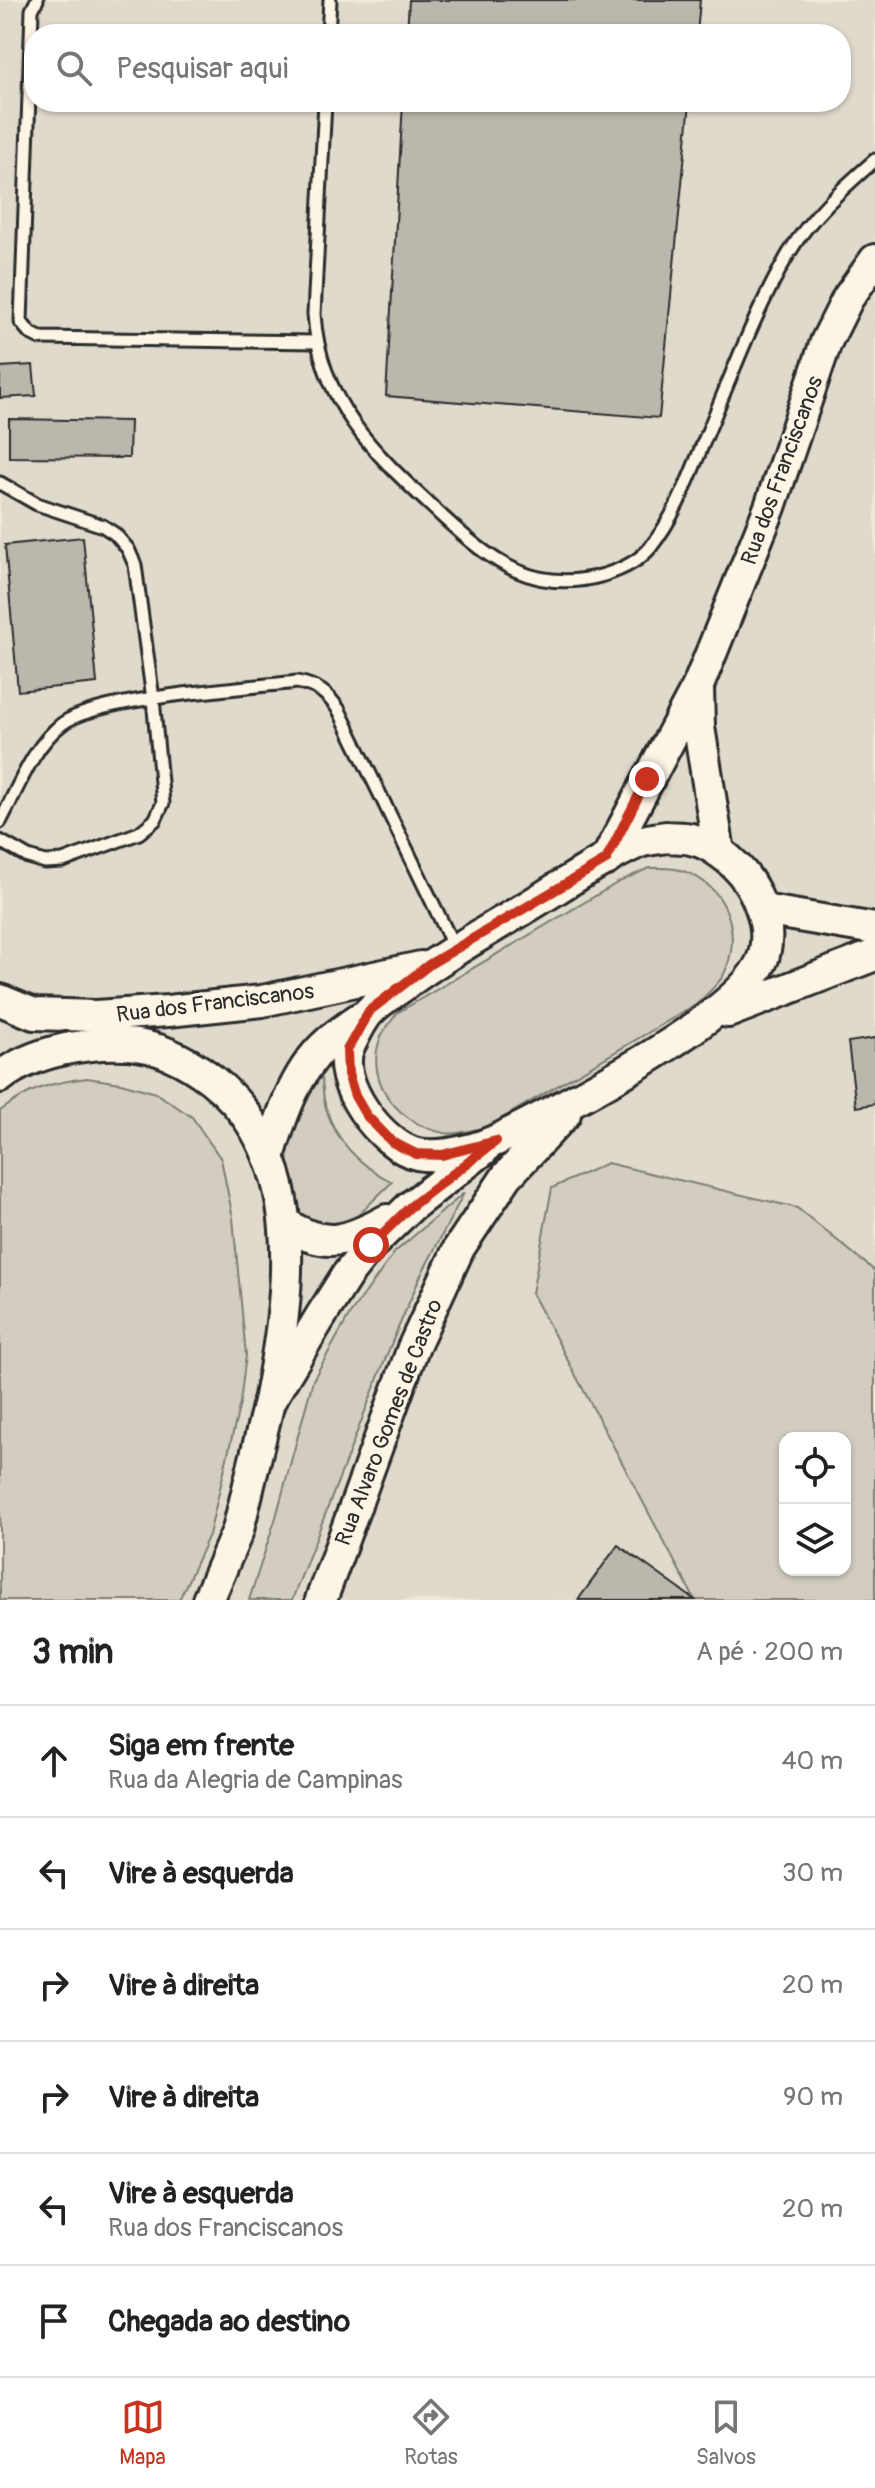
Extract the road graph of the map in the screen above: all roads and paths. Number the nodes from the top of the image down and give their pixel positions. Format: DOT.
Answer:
graph roads {
  1 [pos="37,0"];
  2 [pos="330,0"];
  3 [pos="32,24"];
  4 [pos="329,24"];
  5 [pos="28,112"];
  6 [pos="324,112"];
  7 [pos="875,160"];
  8 [pos="875,260"];
  9 [pos="316,342"];
  10 [pos="0,483"];
  11 [pos="698,686"];
  12 [pos="153,699"];
  13 [pos="0,822"];
  14 [pos="0,841"];
  15 [pos="719,852"];
  16 [pos="606,860"];
  17 [pos="763,910"];
  18 [pos="875,929"];
  19 [pos="875,955"];
  20 [pos="443,957"];
  21 [pos="0,1000"];
  22 [pos="369,1011"];
  23 [pos="697,1026"];
  24 [pos="0,1077"];
  25 [pos="580,1098"];
  26 [pos="496,1141"];
  27 [pos="269,1157"];
  28 [pos="410,1207"];
  29 [pos="286,1224"];
  30 [pos="269,1402"];
  31 [pos="208,1600"];
  32 [pos="321,1600"];
  1 -- 3 [label="lane"];
  2 -- 4 [label="lane"];
  5 -- 9 [label="lane"];
  6 -- 9 [label="lane"];
  7 -- 9 [label="lane"];
  8 -- 11 [label="main road, Rua dos Franciscanos"];
  10 -- 12 [label="lane"];
  11 -- 15 [label="main road, Rua dos Franciscanos"];
  11 -- 16 [label="main road, Rua dos Franciscanos"];
  12 -- 13 [label="lane"];
  12 -- 14 [label="lane"];
  12 -- 20 [label="lane"];
  15 -- 16 [label="main road"];
  15 -- 17 [label="main road"];
  16 -- 20 [label="main road"];
  17 -- 18 [label="main road"];
  17 -- 23 [label="main road"];
  19 -- 23 [label="main road"];
  20 -- 21 [label="main road, Rua dos Franciscanos"];
  20 -- 22 [label="main road"];
  22 -- 26 [label="main road"];
  22 -- 27 [label="main road"];
  23 -- 25 [label="main road"];
  24 -- 27 [label="main road"];
  25 -- 26 [label="main road"];
  25 -- 32 [label="main road, Rua Alvaro Gomes de Castro"];
  26 -- 28 [label="main road"];
  27 -- 29 [label="main road"];
  28 -- 29 [label="main road"];
  28 -- 30 [label="main road"];
  29 -- 30 [label="main road"];
  30 -- 31 [label="main road"];
}
